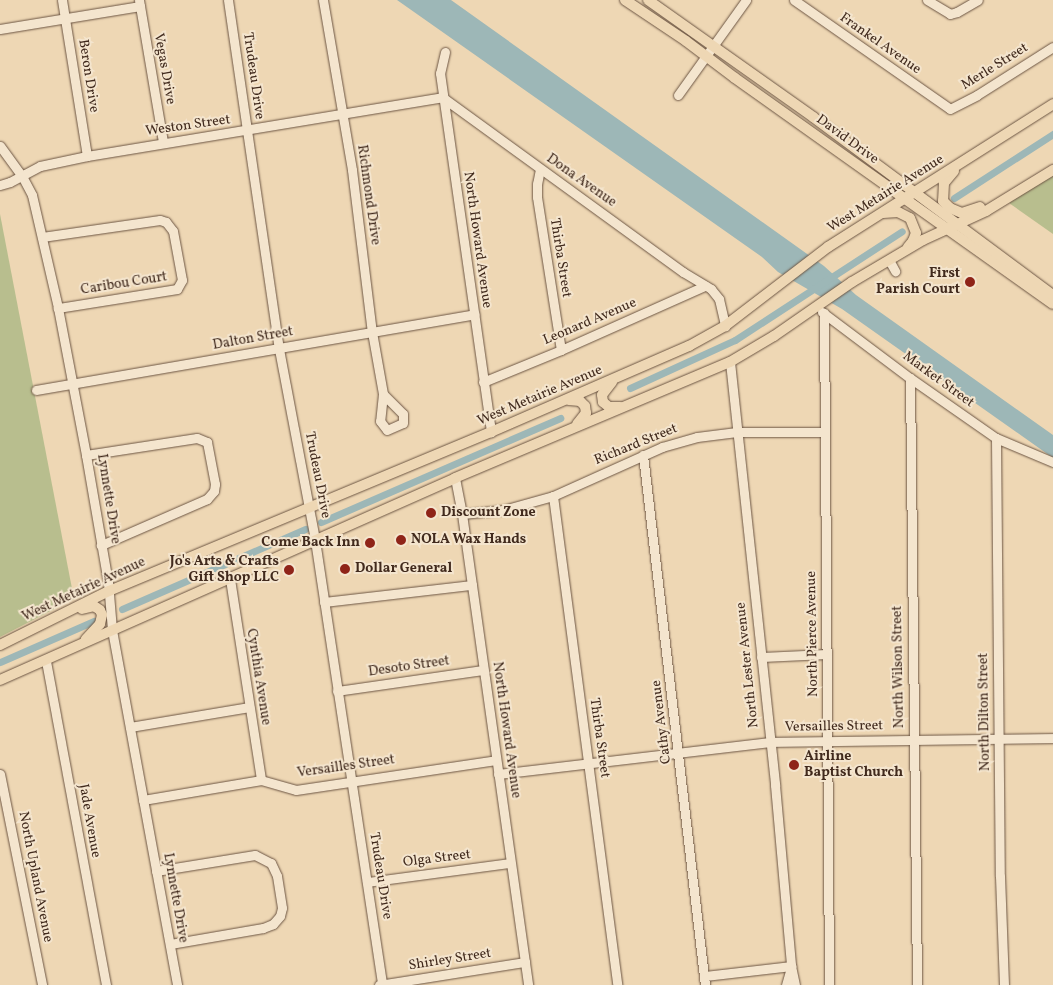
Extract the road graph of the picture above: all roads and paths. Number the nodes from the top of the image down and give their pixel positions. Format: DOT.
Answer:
graph roads {
  1 [pos="62,0"];
  2 [pos="228,0"];
  3 [pos="323,0"];
  4 [pos="625,0"];
  5 [pos="648,0"];
  6 [pos="746,0"];
  7 [pos="794,0"];
  8 [pos="926,0"];
  9 [pos="978,0"];
  10 [pos="139,3"];
  11 [pos="65,20"];
  12 [pos="0,29"];
  13 [pos="714,46"];
  14 [pos="1053,47"];
  15 [pos="445,52"];
  16 [pos="707,56"];
  17 [pos="678,95"];
  18 [pos="442,98"];
  19 [pos="1053,104"];
  20 [pos="952,109"];
  21 [pos="343,115"];
  22 [pos="247,132"];
  23 [pos="163,142"];
  24 [pos="0,146"];
  25 [pos="87,156"];
  26 [pos="969,157"];
  27 [pos="540,169"];
  28 [pos="1053,170"];
  29 [pos="22,176"];
  30 [pos="0,185"];
  31 [pos="914,192"];
  32 [pos="1017,192"];
  33 [pos="904,199"];
  34 [pos="881,214"];
  35 [pos="957,224"];
  36 [pos="946,229"];
  37 [pos="42,237"];
  38 [pos="904,251"];
  39 [pos="889,260"];
  40 [pos="896,271"];
  41 [pos="705,286"];
  42 [pos="1039,290"];
  43 [pos="1053,295"];
  44 [pos="1053,304"];
  45 [pos="58,308"];
  46 [pos="820,308"];
  47 [pos="474,314"];
  48 [pos="725,326"];
  49 [pos="372,332"];
  50 [pos="279,349"];
  51 [pos="561,350"];
  52 [pos="730,362"];
  53 [pos="618,376"];
  54 [pos="910,378"];
  55 [pos="484,382"];
  56 [pos="72,383"];
  57 [pos="36,390"];
  58 [pos="384,394"];
  59 [pos="565,400"];
  60 [pos="620,407"];
  61 [pos="572,428"];
  62 [pos="491,432"];
  63 [pos="737,432"];
  64 [pos="825,432"];
  65 [pos="996,438"];
  66 [pos="86,455"];
  67 [pos="643,455"];
  68 [pos="1053,462"];
  69 [pos="455,478"];
  70 [pos="552,496"];
  71 [pos="309,508"];
  72 [pos="462,514"];
  73 [pos="315,540"];
  74 [pos="101,545"];
  75 [pos="230,579"];
  76 [pos="472,585"];
  77 [pos="109,591"];
  78 [pos="324,602"];
  79 [pos="69,610"];
  80 [pos="112,630"];
  81 [pos="0,645"];
  82 [pos="73,649"];
  83 [pos="827,654"];
  84 [pos="762,657"];
  85 [pos="46,661"];
  86 [pos="484,670"];
  87 [pos="0,680"];
  88 [pos="338,691"];
  89 [pos="249,707"];
  90 [pos="130,727"];
  91 [pos="1000,738"];
  92 [pos="1053,738"];
  93 [pos="914,740"];
  94 [pos="828,741"];
  95 [pos="770,742"];
  96 [pos="679,753"];
  97 [pos="496,760"];
  98 [pos="589,764"];
  99 [pos="0,774"];
  100 [pos="498,774"];
  101 [pos="261,780"];
  102 [pos="351,780"];
  103 [pos="143,800"];
  104 [pos="510,863"];
  105 [pos="156,871"];
  106 [pos="367,882"];
  107 [pos="170,944"];
  108 [pos="525,962"];
  109 [pos="791,966"];
  110 [pos="705,980"];
  111 [pos="42,985"];
  112 [pos="106,985"];
  113 [pos="177,985"];
  114 [pos="381,985"];
  115 [pos="528,985"];
  116 [pos="617,985"];
  117 [pos="786,985"];
  118 [pos="795,985"];
  119 [pos="829,985"];
  120 [pos="917,985"];
  121 [pos="1004,985"];
  1 -- 11 [label="street, Beron Drive"];
  2 -- 22 [label="street, Trudeau Drive"];
  3 -- 21 [label="street, Richmond Drive"];
  4 -- 16 [label="main road, David Drive"];
  5 -- 13 [label="main road, David Drive"];
  6 -- 13 [label="street"];
  7 -- 20 [label="street, Frankel Avenue"];
  8 -- 9 [label="street"];
  10 -- 11 [label="street"];
  10 -- 23 [label="street, Vegas Drive"];
  11 -- 12 [label="street"];
  11 -- 25 [label="street, Beron Drive"];
  13 -- 16 [label="street"];
  13 -- 31 [label="main road, David Drive"];
  14 -- 20 [label="street, Merle Street"];
  15 -- 18 [label="street, North Howard Avenue"];
  16 -- 17 [label="street"];
  16 -- 33 [label="main road, David Drive"];
  18 -- 21 [label="street, Weston Street"];
  18 -- 27 [label="street, Dona Avenue"];
  18 -- 47 [label="street, North Howard Avenue"];
  19 -- 26 [label="main road, West Metairie Avenue"];
  21 -- 22 [label="street, Weston Street"];
  21 -- 49 [label="street, Richmond Drive"];
  22 -- 23 [label="street, Weston Street"];
  22 -- 50 [label="street, Trudeau Drive"];
  23 -- 25 [label="street, Weston Street"];
  24 -- 29 [label="street, Lynnette Drive"];
  25 -- 29 [label="street, Weston Street"];
  26 -- 31 [label="main road, West Metairie Avenue"];
  26 -- 32 [label="main road"];
  27 -- 41 [label="street, Dona Avenue"];
  27 -- 51 [label="street, Thirba Street"];
  28 -- 32 [label="main road"];
  29 -- 30 [label="street, Weston Street"];
  29 -- 37 [label="street, Lynnette Drive"];
  31 -- 33 [label="main road, West Metairie Avenue"];
  31 -- 35 [label="main road, David Drive"];
  32 -- 35 [label="main road"];
  33 -- 34 [label="main road, West Metairie Avenue"];
  33 -- 36 [label="main road, David Drive"];
  34 -- 38 [label="main road"];
  34 -- 48 [label="main road, West Metairie Avenue"];
  35 -- 36 [label="main road"];
  35 -- 42 [label="main road, David Drive"];
  36 -- 38 [label="main road"];
  36 -- 42 [label="main road, David Drive"];
  37 -- 45 [label="street, Lynnette Drive"];
  37 -- 45 [label="street, Caribou Court"];
  38 -- 39 [label="main road"];
  39 -- 40 [label="street"];
  39 -- 46 [label="main road"];
  41 -- 48 [label="street, Dona Avenue"];
  41 -- 51 [label="street, Leonard Avenue"];
  42 -- 43 [label="main road, David Drive"];
  42 -- 44 [label="main road, David Drive"];
  45 -- 56 [label="street, Lynnette Drive"];
  46 -- 52 [label="main road"];
  46 -- 54 [label="street, Market Street"];
  46 -- 64 [label="street, North Pierce Avenue"];
  47 -- 49 [label="street, Dalton Street"];
  47 -- 55 [label="street, North Howard Avenue"];
  48 -- 53 [label="main road, West Metairie Avenue"];
  49 -- 50 [label="street, Dalton Street"];
  49 -- 58 [label="street, Richmond Drive"];
  50 -- 56 [label="street, Dalton Street"];
  50 -- 71 [label="street, Trudeau Drive"];
  51 -- 55 [label="street, Leonard Avenue"];
  52 -- 60 [label="main road"];
  52 -- 63 [label="street, North Lester Avenue"];
  53 -- 59 [label="main road, West Metairie Avenue"];
  53 -- 60 [label="main road"];
  54 -- 65 [label="street, Market Street"];
  54 -- 93 [label="street, North Wilson Street"];
  55 -- 62 [label="street, North Howard Avenue"];
  56 -- 57 [label="street, Dalton Street"];
  56 -- 66 [label="street, Lynnette Drive"];
  59 -- 61 [label="main road"];
  59 -- 62 [label="main road, West Metairie Avenue"];
  60 -- 61 [label="main road"];
  61 -- 69 [label="main road"];
  62 -- 71 [label="main road, West Metairie Avenue"];
  63 -- 64 [label="street, Richard Street"];
  63 -- 67 [label="street, Richard Street"];
  63 -- 84 [label="street, North Lester Avenue"];
  64 -- 83 [label="street, North Pierce Avenue"];
  65 -- 68 [label="street, Market Street"];
  65 -- 91 [label="street, North Dilton Street"];
  66 -- 74 [label="street, Lynnette Drive"];
  66 -- 74 [label="street"];
  67 -- 70 [label="street, Richard Street"];
  67 -- 96 [label="street, Cathy Avenue"];
  69 -- 72 [label="street, North Howard Avenue"];
  69 -- 73 [label="main road"];
  70 -- 72 [label="street, Richard Street"];
  70 -- 98 [label="street, Thirba Street"];
  71 -- 73 [label="street, Trudeau Drive"];
  71 -- 77 [label="main road, West Metairie Avenue"];
  72 -- 76 [label="street, North Howard Avenue"];
  73 -- 75 [label="main road"];
  73 -- 78 [label="street, Trudeau Drive"];
  74 -- 77 [label="street, Lynnette Drive"];
  75 -- 80 [label="main road"];
  75 -- 89 [label="street, Cynthia Avenue"];
  76 -- 78 [label="street"];
  76 -- 86 [label="street, North Howard Avenue"];
  77 -- 79 [label="main road, West Metairie Avenue"];
  77 -- 80 [label="street, Lynnette Drive"];
  78 -- 88 [label="street, Trudeau Drive"];
  79 -- 81 [label="main road, West Metairie Avenue"];
  79 -- 82 [label="main road"];
  80 -- 82 [label="main road"];
  80 -- 90 [label="street, Lynnette Drive"];
  82 -- 85 [label="main road"];
  83 -- 84 [label="street"];
  83 -- 94 [label="street, North Pierce Avenue"];
  84 -- 95 [label="street, North Lester Avenue"];
  85 -- 87 [label="main road"];
  85 -- 112 [label="street, Jade Avenue"];
  86 -- 88 [label="street, Desoto Street"];
  86 -- 97 [label="street, North Howard Avenue"];
  88 -- 102 [label="street, Trudeau Drive"];
  89 -- 90 [label="street"];
  89 -- 101 [label="street, Cynthia Avenue"];
  90 -- 103 [label="street, Lynnette Drive"];
  91 -- 92 [label="street, Versailles Street"];
  91 -- 93 [label="street, Versailles Street"];
  91 -- 121 [label="street, North Dilton Street"];
  93 -- 94 [label="street, Versailles Street"];
  93 -- 120 [label="street, North Wilson Street"];
  94 -- 95 [label="street, Versailles Street"];
  94 -- 119 [label="street, North Pierce Avenue"];
  95 -- 96 [label="street, Versailles Street"];
  95 -- 109 [label="street, North Lester Avenue"];
  96 -- 98 [label="street, Versailles Street"];
  96 -- 110 [label="street, Cathy Avenue"];
  97 -- 100 [label="street, North Howard Avenue"];
  97 -- 102 [label="street, Versailles Street"];
  98 -- 100 [label="street, Versailles Street"];
  98 -- 116 [label="street, Thirba Street"];
  99 -- 111 [label="street, North Upland Avenue"];
  100 -- 104 [label="street, North Howard Avenue"];
  101 -- 102 [label="street, Versailles Street"];
  101 -- 103 [label="street, Versailles Street"];
  102 -- 106 [label="street, Trudeau Drive"];
  103 -- 105 [label="street, Lynnette Drive"];
  104 -- 106 [label="street, Olga Street"];
  104 -- 108 [label="street, North Howard Avenue"];
  105 -- 107 [label="street, Lynnette Drive"];
  105 -- 107 [label="street"];
  106 -- 114 [label="street, Trudeau Drive"];
  107 -- 113 [label="street, Lynnette Drive"];
  108 -- 114 [label="street, Shirley Street"];
  108 -- 115 [label="street, North Howard Avenue"];
  109 -- 110 [label="street"];
  109 -- 117 [label="street, North Lester Avenue"];
  109 -- 118 [label="street, North Lester Avenue"];
}
